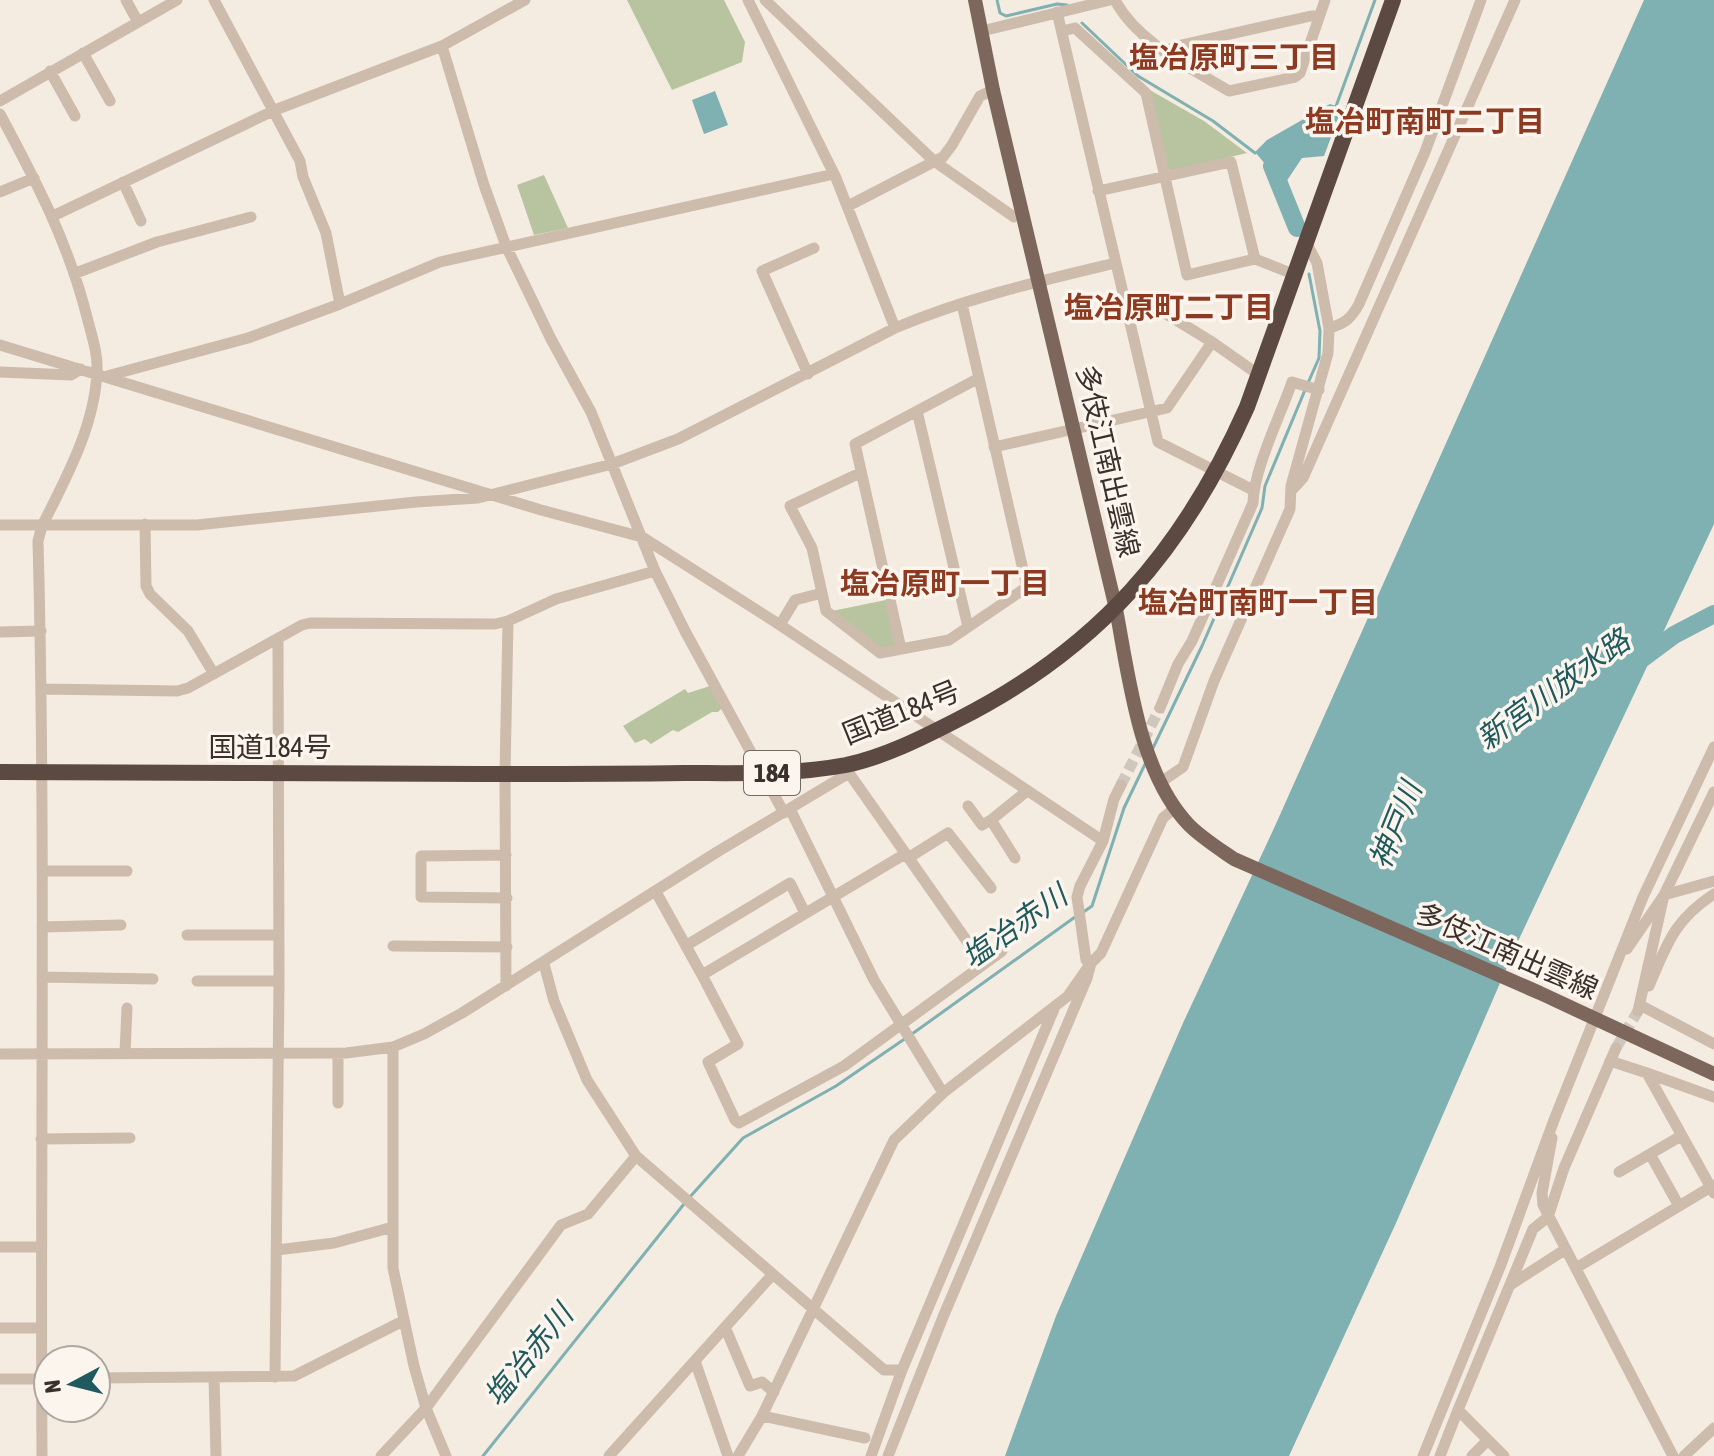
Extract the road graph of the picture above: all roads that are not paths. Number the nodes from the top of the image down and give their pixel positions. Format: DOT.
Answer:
graph roads {
  1 [pos="126,0"];
  2 [pos="177,0"];
  3 [pos="214,0"];
  4 [pos="525,0"];
  5 [pos="748,0"];
  6 [pos="765,0"];
  7 [pos="975,0"];
  8 [pos="1112,0"];
  9 [pos="1325,0"];
  10 [pos="1393,0"];
  11 [pos="1481,0"];
  12 [pos="1515,0"];
  13 [pos="1057,12"];
  14 [pos="1319,16"];
  15 [pos="138,22"];
  16 [pos="982,31"];
  17 [pos="1062,31"];
  18 [pos="442,46"];
  19 [pos="1164,52"];
  20 [pos="83,53"];
  21 [pos="50,71"];
  22 [pos="993,90"];
  23 [pos="0,101"];
  24 [pos="110,101"];
  25 [pos="275,110"];
  26 [pos="0,114"];
  27 [pos="75,116"];
  28 [pos="934,161"];
  29 [pos="834,174"];
  30 [pos="1165,177"];
  31 [pos="34,178"];
  32 [pos="123,182"];
  33 [pos="1098,191"];
  34 [pos="0,192"];
  35 [pos="848,206"];
  36 [pos="53,216"];
  37 [pos="251,217"];
  38 [pos="1014,217"];
  39 [pos="141,221"];
  40 [pos="1306,242"];
  41 [pos="506,246"];
  42 [pos="814,248"];
  43 [pos="1255,259"];
  44 [pos="1115,263"];
  45 [pos="76,273"];
  46 [pos="1293,274"];
  47 [pos="1040,281"];
  48 [pos="1124,301"];
  49 [pos="340,304"];
  50 [pos="962,304"];
  51 [pos="895,328"];
  52 [pos="1329,328"];
  53 [pos="1212,342"];
  54 [pos="0,345"];
  55 [pos="81,369"];
  56 [pos="0,372"];
  57 [pos="808,374"];
  58 [pos="102,375"];
  59 [pos="1259,375"];
  60 [pos="979,378"];
  61 [pos="1310,388"];
  62 [pos="917,411"];
  63 [pos="1150,411"];
  64 [pos="1073,429"];
  65 [pos="994,447"];
  66 [pos="612,464"];
  67 [pos="1216,472"];
  68 [pos="860,473"];
  69 [pos="1253,490"];
  70 [pos="1291,491"];
  71 [pos="493,494"];
  72 [pos="145,524"];
  73 [pos="0,525"];
  74 [pos="42,526"];
  75 [pos="642,537"];
  76 [pos="655,571"];
  77 [pos="822,593"];
  78 [pos="1116,609"];
  79 [pos="508,621"];
  80 [pos="780,625"];
  81 [pos="968,627"];
  82 [pos="41,631"];
  83 [pos="0,632"];
  84 [pos="278,639"];
  85 [pos="901,649"];
  86 [pos="214,674"];
  87 [pos="42,689"];
  88 [pos="1160,708"];
  89 [pos="936,731"];
  90 [pos="1714,747"];
  91 [pos="849,768"];
  92 [pos="0,772"];
  93 [pos="43,773"];
  94 [pos="278,773"];
  95 [pos="765,773"];
  96 [pos="505,774"];
  97 [pos="1161,782"];
  98 [pos="1121,785"];
  99 [pos="1027,791"];
  100 [pos="1714,792"];
  101 [pos="968,806"];
  102 [pos="1176,807"];
  103 [pos="787,811"];
  104 [pos="991,820"];
  105 [pos="1103,841"];
  106 [pos="506,855"];
  107 [pos="907,856"];
  108 [pos="1015,858"];
  109 [pos="43,871"];
  110 [pos="127,871"];
  111 [pos="1714,881"];
  112 [pos="991,888"];
  113 [pos="656,892"];
  114 [pos="1714,894"];
  115 [pos="1664,895"];
  116 [pos="833,897"];
  117 [pos="507,898"];
  118 [pos="805,913"];
  119 [pos="121,925"];
  120 [pos="42,927"];
  121 [pos="187,935"];
  122 [pos="279,935"];
  123 [pos="687,945"];
  124 [pos="393,946"];
  125 [pos="507,947"];
  126 [pos="1002,951"];
  127 [pos="1091,963"];
  128 [pos="1617,963"];
  129 [pos="544,964"];
  130 [pos="983,964"];
  131 [pos="702,975"];
  132 [pos="42,977"];
  133 [pos="153,979"];
  134 [pos="197,981"];
  135 [pos="279,981"];
  136 [pos="506,986"];
  137 [pos="1640,1005"];
  138 [pos="127,1008"];
  139 [pos="1054,1009"];
  140 [pos="1595,1018"];
  141 [pos="901,1025"];
  142 [pos="1714,1044"];
  143 [pos="393,1047"];
  144 [pos="1616,1048"];
  145 [pos="40,1053"];
  146 [pos="125,1053"];
  147 [pos="338,1053"];
  148 [pos="0,1054"];
  149 [pos="278,1054"];
  150 [pos="1610,1061"];
  151 [pos="1647,1073"];
  152 [pos="1714,1074"];
  153 [pos="943,1093"];
  154 [pos="1714,1097"];
  155 [pos="338,1103"];
  156 [pos="1554,1120"];
  157 [pos="1681,1136"];
  158 [pos="130,1138"];
  159 [pos="41,1139"];
  160 [pos="1650,1154"];
  161 [pos="636,1156"];
  162 [pos="1619,1172"];
  163 [pos="1713,1188"];
  164 [pos="1679,1206"];
  165 [pos="1548,1217"];
  166 [pos="393,1227"];
  167 [pos="0,1247"];
  168 [pos="41,1247"];
  169 [pos="1566,1249"];
  170 [pos="277,1250"];
  171 [pos="1576,1268"];
  172 [pos="773,1274"];
  173 [pos="1510,1285"];
  174 [pos="814,1308"];
  175 [pos="403,1321"];
  176 [pos="725,1327"];
  177 [pos="0,1328"];
  178 [pos="41,1328"];
  179 [pos="42,1344"];
  180 [pos="695,1361"];
  181 [pos="902,1370"];
  182 [pos="214,1377"];
  183 [pos="275,1377"];
  184 [pos="112,1378"];
  185 [pos="0,1379"];
  186 [pos="32,1379"];
  187 [pos="774,1392"];
  188 [pos="426,1408"];
  189 [pos="1458,1410"];
  190 [pos="762,1416"];
  191 [pos="43,1424"];
  192 [pos="1714,1428"];
  193 [pos="865,1438"];
  194 [pos="1488,1440"];
  195 [pos="42,1456"];
  196 [pos="216,1456"];
  197 [pos="381,1456"];
  198 [pos="446,1456"];
  199 [pos="609,1456"];
  200 [pos="728,1456"];
  201 [pos="738,1456"];
  202 [pos="871,1456"];
  203 [pos="888,1456"];
  204 [pos="1423,1456"];
  205 [pos="1440,1456"];
  206 [pos="1472,1456"];
  207 [pos="1504,1456"];
  208 [pos="1673,1456"];
  209 [pos="1684,1456"];
  1 -- 15 [label="street"];
  2 -- 15 [label="street"];
  3 -- 25 [label="street"];
  4 -- 18 [label="street"];
  5 -- 29 [label="street"];
  6 -- 28 [label="street"];
  7 -- 16 [label="main road, 多伎江南出雲線"];
  8 -- 13 [label="street"];
  8 -- 19 [label="street"];
  9 -- 14 [label="street"];
  10 -- 40 [label="highway, 国道184号 / 184"];
  11 -- 52 [label="street"];
  12 -- 70 [label="street"];
  13 -- 16 [label="street"];
  13 -- 17 [label="street"];
  14 -- 19 [label="street"];
  14 -- 19 [label="street"];
  15 -- 20 [label="street"];
  16 -- 22 [label="main road, 多伎江南出雲線"];
  17 -- 30 [label="street"];
  17 -- 33 [label="street"];
  18 -- 25 [label="street"];
  18 -- 41 [label="street"];
  20 -- 21 [label="street"];
  20 -- 24 [label="street"];
  21 -- 23 [label="street"];
  21 -- 27 [label="street"];
  22 -- 28 [label="street"];
  22 -- 47 [label="main road, 多伎江南出雲線"];
  25 -- 32 [label="street"];
  25 -- 49 [label="street"];
  26 -- 31 [label="street"];
  28 -- 35 [label="street"];
  28 -- 38 [label="street"];
  29 -- 35 [label="street"];
  29 -- 41 [label="street"];
  30 -- 33 [label="street"];
  30 -- 43 [label="street"];
  30 -- 43 [label="street"];
  31 -- 34 [label="street"];
  31 -- 36 [label="street"];
  32 -- 36 [label="street"];
  32 -- 39 [label="street"];
  33 -- 44 [label="street"];
  35 -- 51 [label="street"];
  36 -- 45 [label="street"];
  37 -- 45 [label="street"];
  40 -- 46 [label="highway, 国道184号 / 184"];
  40 -- 52 [label="street"];
  41 -- 49 [label="street"];
  41 -- 66 [label="street"];
  42 -- 57 [label="street"];
  43 -- 46 [label="street"];
  44 -- 47 [label="street"];
  44 -- 48 [label="street"];
  45 -- 58 [label="street"];
  46 -- 59 [label="highway, 国道184号 / 184"];
  47 -- 50 [label="street"];
  47 -- 64 [label="main road, 多伎江南出雲線"];
  48 -- 53 [label="street"];
  48 -- 63 [label="street"];
  49 -- 58 [label="street"];
  50 -- 51 [label="street"];
  50 -- 60 [label="street"];
  51 -- 57 [label="street"];
  52 -- 61 [label="street"];
  53 -- 59 [label="street"];
  53 -- 63 [label="street"];
  54 -- 55 [label="street"];
  55 -- 56 [label="street"];
  55 -- 58 [label="street"];
  57 -- 66 [label="street"];
  58 -- 71 [label="street"];
  58 -- 74 [label="street"];
  59 -- 67 [label="highway, 国道184号 / 184"];
  60 -- 62 [label="street"];
  60 -- 65 [label="street"];
  61 -- 69 [label="street"];
  61 -- 70 [label="street"];
  62 -- 68 [label="street"];
  62 -- 81 [label="street"];
  63 -- 64 [label="street"];
  63 -- 67 [label="street"];
  64 -- 65 [label="street"];
  64 -- 78 [label="main road, 多伎江南出雲線"];
  65 -- 81 [label="street"];
  66 -- 71 [label="street"];
  66 -- 75 [label="street"];
  67 -- 69 [label="street"];
  67 -- 78 [label="highway, 国道184号 / 184"];
  68 -- 77 [label="street"];
  68 -- 85 [label="street"];
  69 -- 88 [label="street"];
  70 -- 97 [label="street"];
  71 -- 72 [label="street"];
  71 -- 75 [label="street"];
  72 -- 74 [label="street"];
  72 -- 86 [label="street"];
  73 -- 74 [label="street"];
  74 -- 82 [label="street"];
  75 -- 76 [label="street"];
  75 -- 80 [label="street"];
  76 -- 79 [label="street"];
  76 -- 95 [label="street"];
  77 -- 80 [label="street"];
  77 -- 85 [label="street"];
  78 -- 89 [label="highway, 国道184号 / 184"];
  78 -- 97 [label="main road, 多伎江南出雲線"];
  79 -- 84 [label="street"];
  79 -- 96 [label="street"];
  80 -- 89 [label="street"];
  81 -- 85 [label="street"];
  82 -- 83 [label="street"];
  82 -- 87 [label="street"];
  84 -- 86 [label="street"];
  84 -- 94 [label="street"];
  86 -- 87 [label="street"];
  87 -- 93 [label="street"];
  89 -- 91 [label="highway, 国道184号 / 184"];
  89 -- 99 [label="street"];
  90 -- 128 [label="street"];
  91 -- 95 [label="highway, 国道184号 / 184"];
  91 -- 103 [label="street"];
  91 -- 107 [label="street"];
  92 -- 93 [label="highway, 国道184号 / 184"];
  93 -- 94 [label="highway, 国道184号 / 184"];
  93 -- 109 [label="street"];
  94 -- 96 [label="highway, 国道184号 / 184"];
  94 -- 122 [label="street"];
  95 -- 96 [label="highway, 国道184号 / 184"];
  95 -- 103 [label="street"];
  96 -- 106 [label="street"];
  97 -- 102 [label="main road, 多伎江南出雲線"];
  98 -- 105 [label="street"];
  99 -- 104 [label="street"];
  99 -- 105 [label="street"];
  100 -- 115 [label="street"];
  101 -- 104 [label="street"];
  102 -- 127 [label="street"];
  102 -- 140 [label="main road, 多伎江南出雲線"];
  103 -- 113 [label="street"];
  103 -- 116 [label="street"];
  104 -- 108 [label="street"];
  105 -- 127 [label="street"];
  106 -- 117 [label="street"];
  106 -- 117 [label="street"];
  107 -- 112 [label="street"];
  107 -- 116 [label="street"];
  107 -- 130 [label="street"];
  109 -- 110 [label="street"];
  109 -- 120 [label="street"];
  111 -- 115 [label="street"];
  113 -- 123 [label="street"];
  113 -- 129 [label="street"];
  114 -- 137 [label="street"];
  115 -- 128 [label="street"];
  115 -- 137 [label="street"];
  116 -- 118 [label="street"];
  116 -- 141 [label="street"];
  117 -- 125 [label="street"];
  118 -- 123 [label="street"];
  118 -- 131 [label="street"];
  119 -- 120 [label="street"];
  120 -- 132 [label="street"];
  121 -- 122 [label="street"];
  122 -- 135 [label="street"];
  123 -- 131 [label="street"];
  124 -- 125 [label="street"];
  125 -- 136 [label="street"];
  126 -- 130 [label="street"];
  127 -- 139 [label="street"];
  127 -- 203 [label="street"];
  128 -- 140 [label="street"];
  129 -- 136 [label="street"];
  129 -- 161 [label="street"];
  130 -- 141 [label="street"];
  131 -- 141 [label="street"];
  132 -- 133 [label="street"];
  132 -- 145 [label="street"];
  134 -- 135 [label="street"];
  135 -- 149 [label="street"];
  136 -- 143 [label="street"];
  137 -- 142 [label="street"];
  138 -- 146 [label="street"];
  139 -- 153 [label="street"];
  139 -- 181 [label="street"];
  140 -- 152 [label="main road, 多伎江南出雲線"];
  140 -- 156 [label="street"];
  141 -- 153 [label="street"];
  143 -- 147 [label="street"];
  143 -- 166 [label="street"];
  144 -- 150 [label="street"];
  145 -- 146 [label="street"];
  145 -- 148 [label="street"];
  145 -- 159 [label="street"];
  146 -- 149 [label="street"];
  147 -- 149 [label="street"];
  147 -- 155 [label="street"];
  149 -- 170 [label="street"];
  150 -- 151 [label="street"];
  150 -- 165 [label="street"];
  151 -- 154 [label="street"];
  151 -- 157 [label="street"];
  153 -- 174 [label="street"];
  156 -- 165 [label="street"];
  156 -- 204 [label="street"];
  157 -- 160 [label="street"];
  157 -- 163 [label="street"];
  158 -- 159 [label="street"];
  159 -- 168 [label="street"];
  160 -- 162 [label="street"];
  160 -- 164 [label="street"];
  161 -- 172 [label="street"];
  161 -- 188 [label="street"];
  163 -- 164 [label="street"];
  164 -- 171 [label="street"];
  165 -- 169 [label="street"];
  165 -- 173 [label="street"];
  166 -- 170 [label="street"];
  166 -- 175 [label="street"];
  167 -- 168 [label="street"];
  168 -- 178 [label="street"];
  169 -- 171 [label="street"];
  169 -- 173 [label="street"];
  170 -- 183 [label="street"];
  171 -- 208 [label="street"];
  172 -- 174 [label="street"];
  172 -- 176 [label="street"];
  173 -- 189 [label="street"];
  174 -- 181 [label="street"];
  174 -- 187 [label="street"];
  175 -- 183 [label="street"];
  175 -- 188 [label="street"];
  176 -- 180 [label="street"];
  176 -- 187 [label="street"];
  177 -- 178 [label="street"];
  178 -- 179 [label="street"];
  180 -- 199 [label="street"];
  180 -- 200 [label="street"];
  181 -- 202 [label="street"];
  182 -- 183 [label="street"];
  182 -- 184 [label="street"];
  182 -- 196 [label="street"];
  185 -- 186 [label="street"];
  187 -- 190 [label="street"];
  188 -- 197 [label="street"];
  188 -- 198 [label="street"];
  189 -- 194 [label="street"];
  189 -- 205 [label="street"];
  190 -- 193 [label="street"];
  190 -- 201 [label="street"];
  191 -- 195 [label="street"];
  192 -- 209 [label="street"];
  194 -- 206 [label="street"];
  194 -- 207 [label="street"];
}
